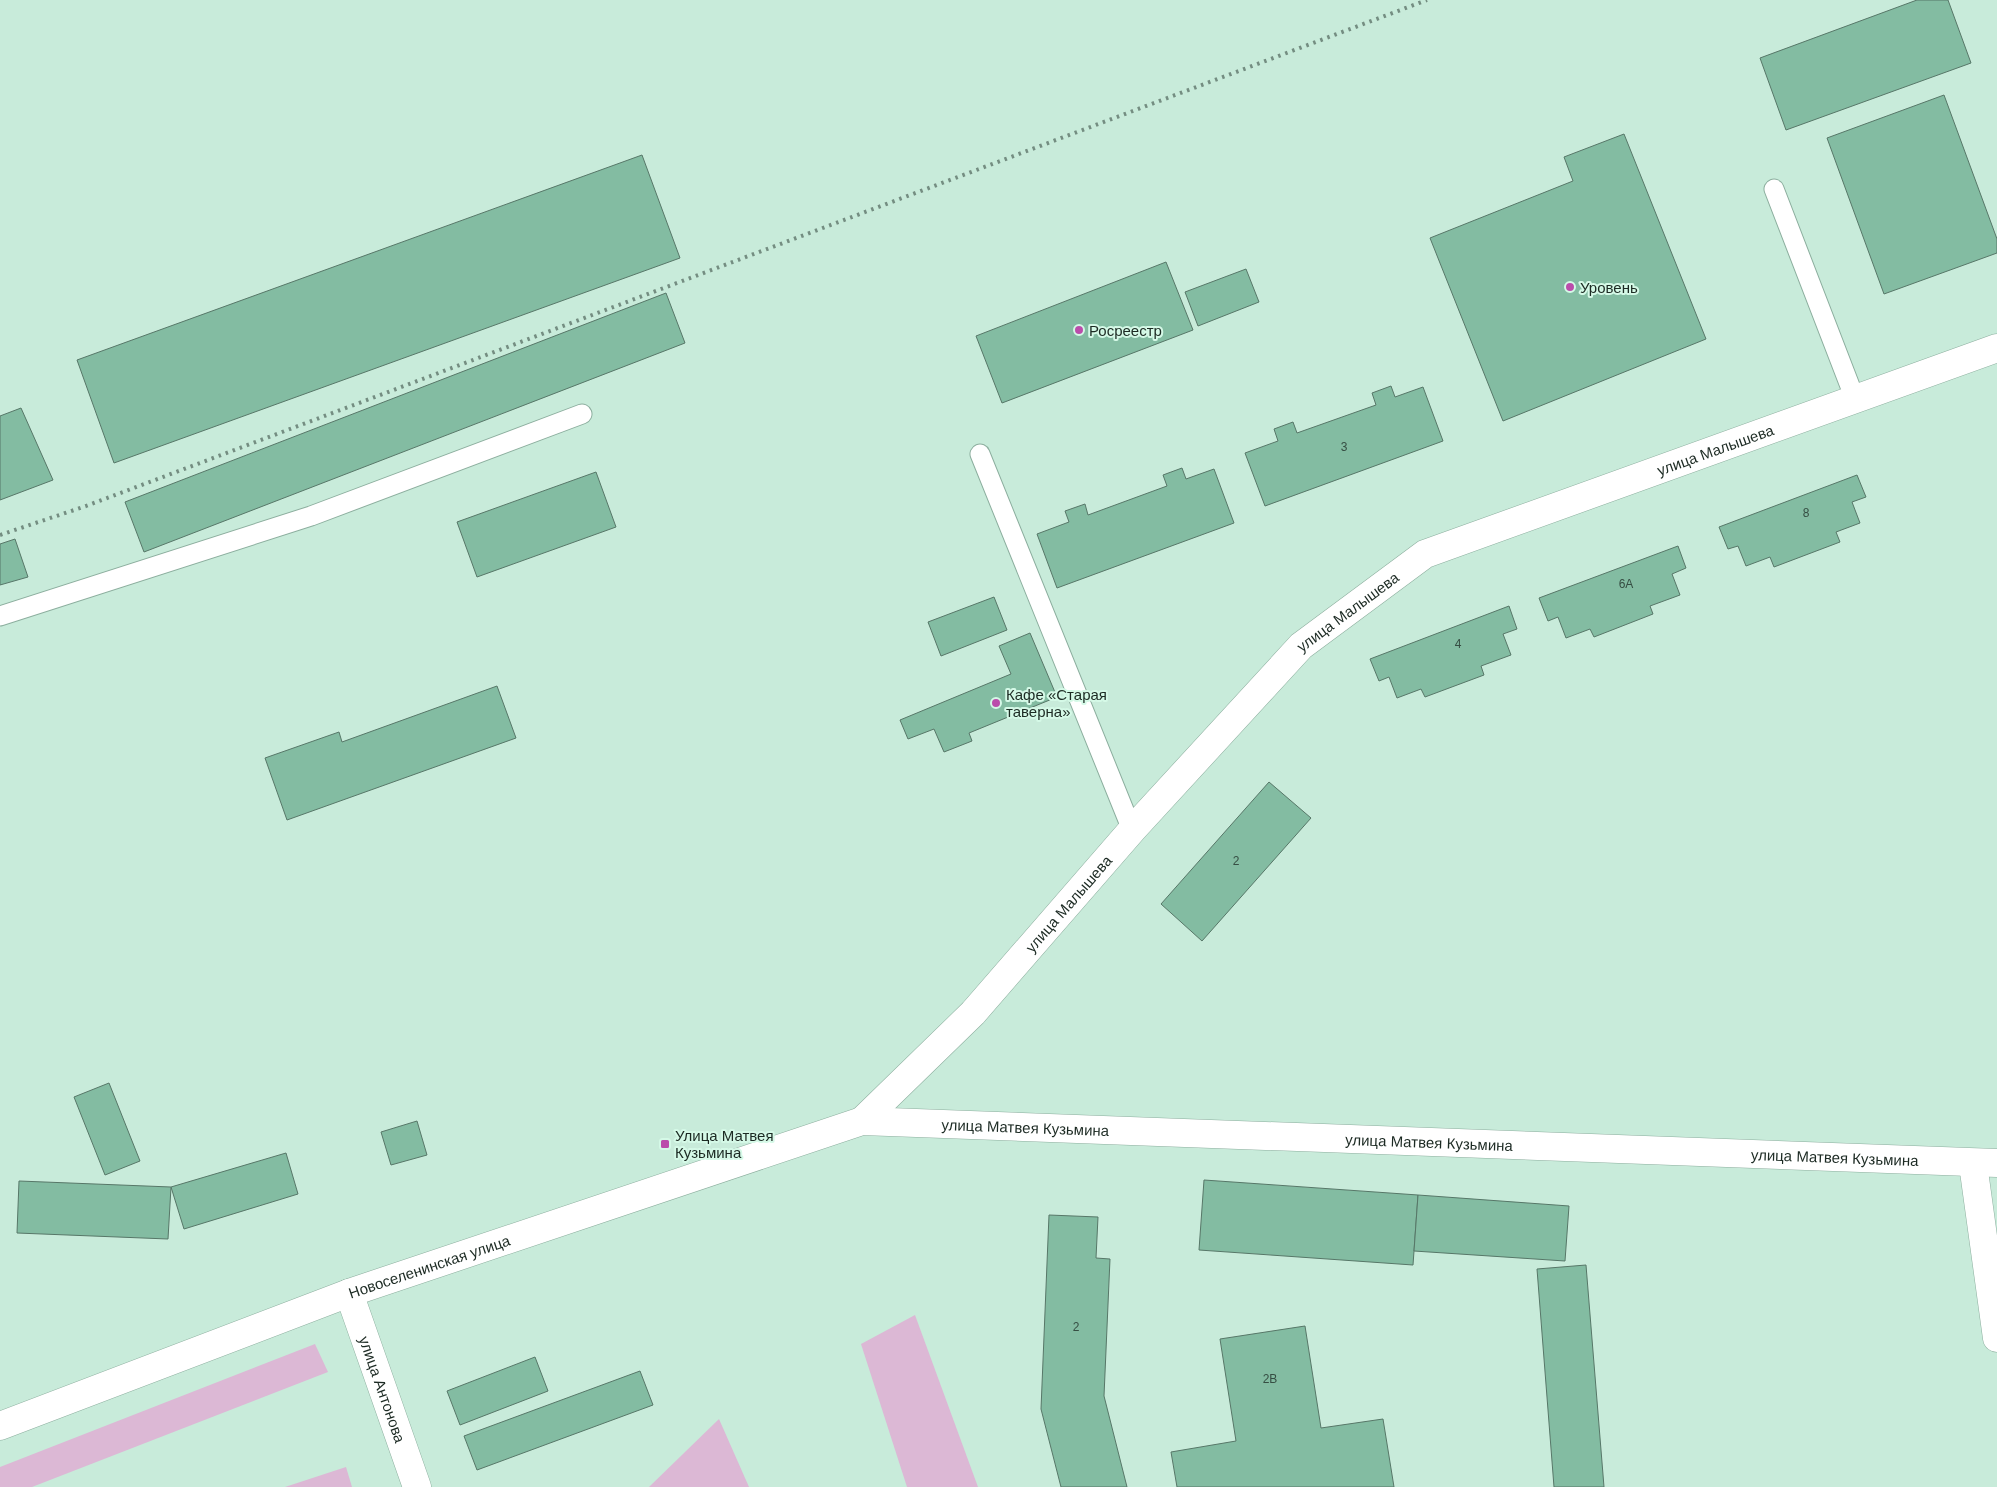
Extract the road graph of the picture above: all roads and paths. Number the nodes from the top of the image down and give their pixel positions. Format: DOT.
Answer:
graph roads {
  1 [pos="1774,189"];
  2 [pos="1997,348"];
  3 [pos="1854,399"];
  4 [pos="582,414"];
  5 [pos="980,454"];
  6 [pos="0,616"];
  7 [pos="1132,830"];
  8 [pos="862,1121"];
  9 [pos="1985,1164"];
  10 [pos="349,1293"];
  11 [pos="1997,1338"];
  12 [pos="0,1426"];
  13 [pos="417,1487"];
  1 -- 3 [label="lane"];
  2 -- 3 [label="main road, улица Малышева"];
  3 -- 7 [label="main road, улица Малышева"];
  4 -- 6 [label="lane"];
  5 -- 7 [label="lane"];
  7 -- 8 [label="main road, улица Малышева"];
  8 -- 9 [label="main road, улица Матвея Кузьмина"];
  8 -- 10 [label="main road, Новоселенинская улица"];
  9 -- 11 [label="main road"];
  10 -- 12 [label="main road, Новоселенинская улица"];
  10 -- 13 [label="main road, улица Антонова"];
}
